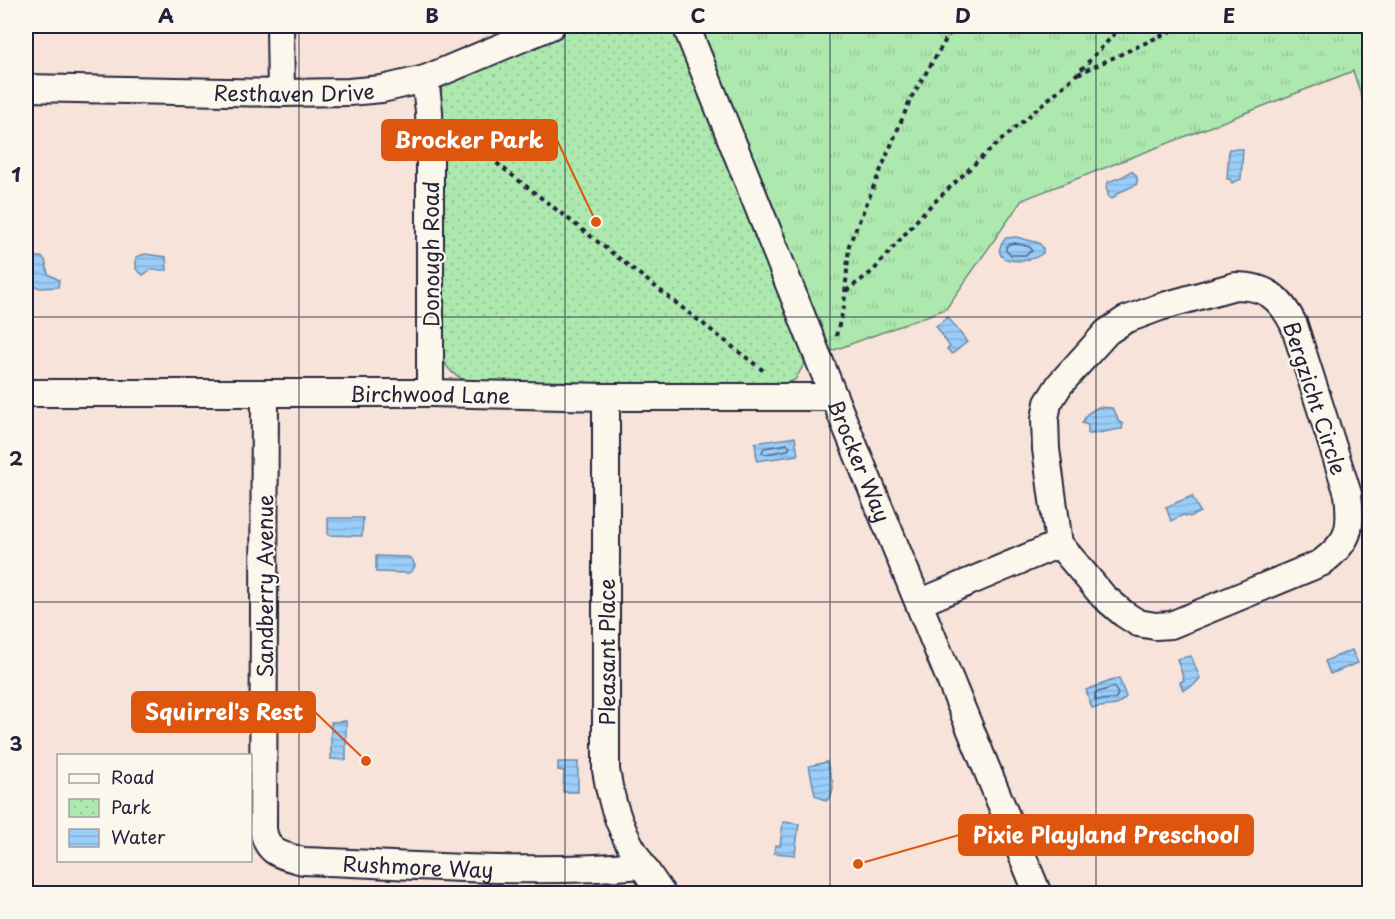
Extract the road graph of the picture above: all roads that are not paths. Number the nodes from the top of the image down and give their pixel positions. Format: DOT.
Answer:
graph roads {
  1 [pos="280,26"];
  2 [pos="551,26"];
  3 [pos="686,26"];
  4 [pos="425,79"];
  5 [pos="26,88"];
  6 [pos="281,93"];
  7 [pos="26,393"];
  8 [pos="430,393"];
  9 [pos="265,394"];
  10 [pos="606,397"];
  11 [pos="834,397"];
  12 [pos="1059,544"];
  13 [pos="919,603"];
  14 [pos="303,861"];
  15 [pos="642,865"];
  16 [pos="662,894"];
  17 [pos="1038,894"];
  1 -- 6 [label="street"];
  2 -- 4 [label="street, Resthaven Drive"];
  3 -- 11 [label="street, Brocker Way"];
  4 -- 6 [label="street, Resthaven Drive"];
  4 -- 8 [label="street, Donough Road"];
  5 -- 6 [label="street, Resthaven Drive"];
  7 -- 9 [label="street, Birchwood Lane"];
  8 -- 9 [label="street, Birchwood Lane"];
  8 -- 10 [label="street, Birchwood Lane"];
  9 -- 14 [label="street, Sandberry Avenue"];
  10 -- 11 [label="street, Birchwood Lane"];
  10 -- 15 [label="street, Pleasant Place"];
  11 -- 13 [label="street, Brocker Way"];
  12 -- 12 [label="street, Bergzicht Circle"];
  12 -- 13 [label="street"];
  13 -- 17 [label="street, Brocker Way"];
  14 -- 15 [label="street, Rushmore Way"];
  15 -- 16 [label="street, Pleasant Place"];
}
